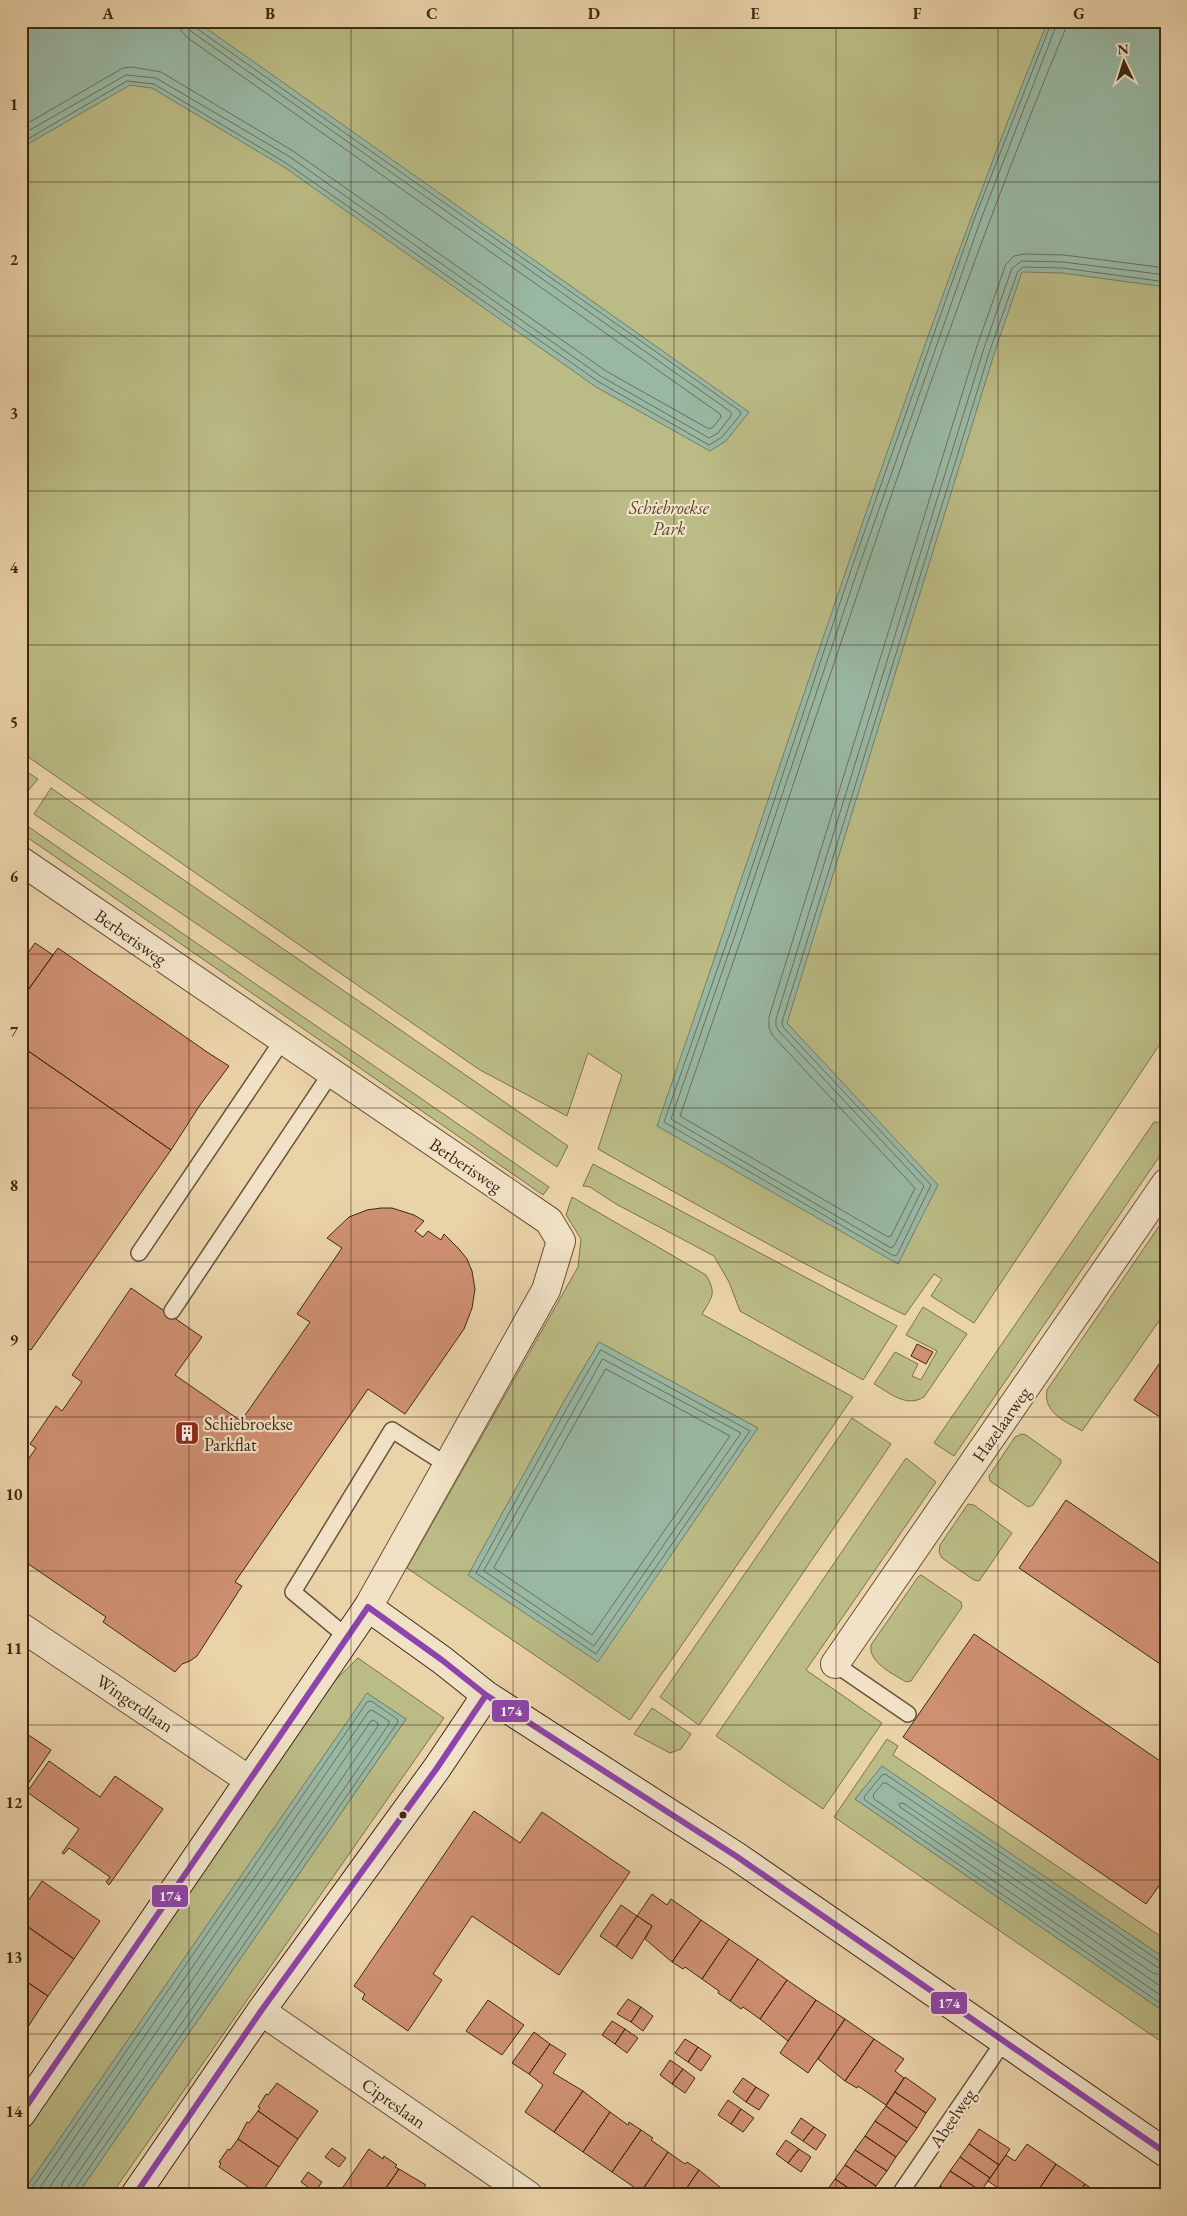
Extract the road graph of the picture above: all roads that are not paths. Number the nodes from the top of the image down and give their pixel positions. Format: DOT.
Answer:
graph roads {
  1 [pos="21,861"];
  2 [pos="282,1040"];
  3 [pos="331,1074"];
  4 [pos="1166,1183"];
  5 [pos="139,1253"];
  6 [pos="172,1311"];
  7 [pos="447,1465"];
  8 [pos="368,1607"];
  9 [pos="21,1627"];
  10 [pos="347,1638"];
  11 [pos="835,1664"];
  12 [pos="486,1695"];
  13 [pos="908,1714"];
  14 [pos="249,1780"];
  15 [pos="261,2010"];
  16 [pos="1004,2041"];
  17 [pos="21,2114"];
  18 [pos="1166,2153"];
  19 [pos="135,2195"];
  20 [pos="528,2195"];
  21 [pos="899,2195"];
  1 -- 2 [label="street, Berberisweg"];
  2 -- 3 [label="street, Berberisweg"];
  2 -- 5 [label="lane"];
  3 -- 6 [label="lane"];
  3 -- 7 [label="street, Berberisweg"];
  4 -- 11 [label="street, Hazelaarweg"];
  7 -- 8 [label="street, Berberisweg"];
  7 -- 10 [label="lane"];
  8 -- 10 [label="street, Berberisweg"];
  8 -- 12 [label="street"];
  9 -- 14 [label="street, Wingerdlaan"];
  10 -- 14 [label="street, Berberisweg"];
  11 -- 13 [label="lane"];
  12 -- 15 [label="street"];
  12 -- 16 [label="street"];
  14 -- 17 [label="street, Berberisweg"];
  15 -- 19 [label="street"];
  15 -- 20 [label="street, Cipreslaan"];
  16 -- 18 [label="street"];
  16 -- 21 [label="lane, Abeelweg"];
}
